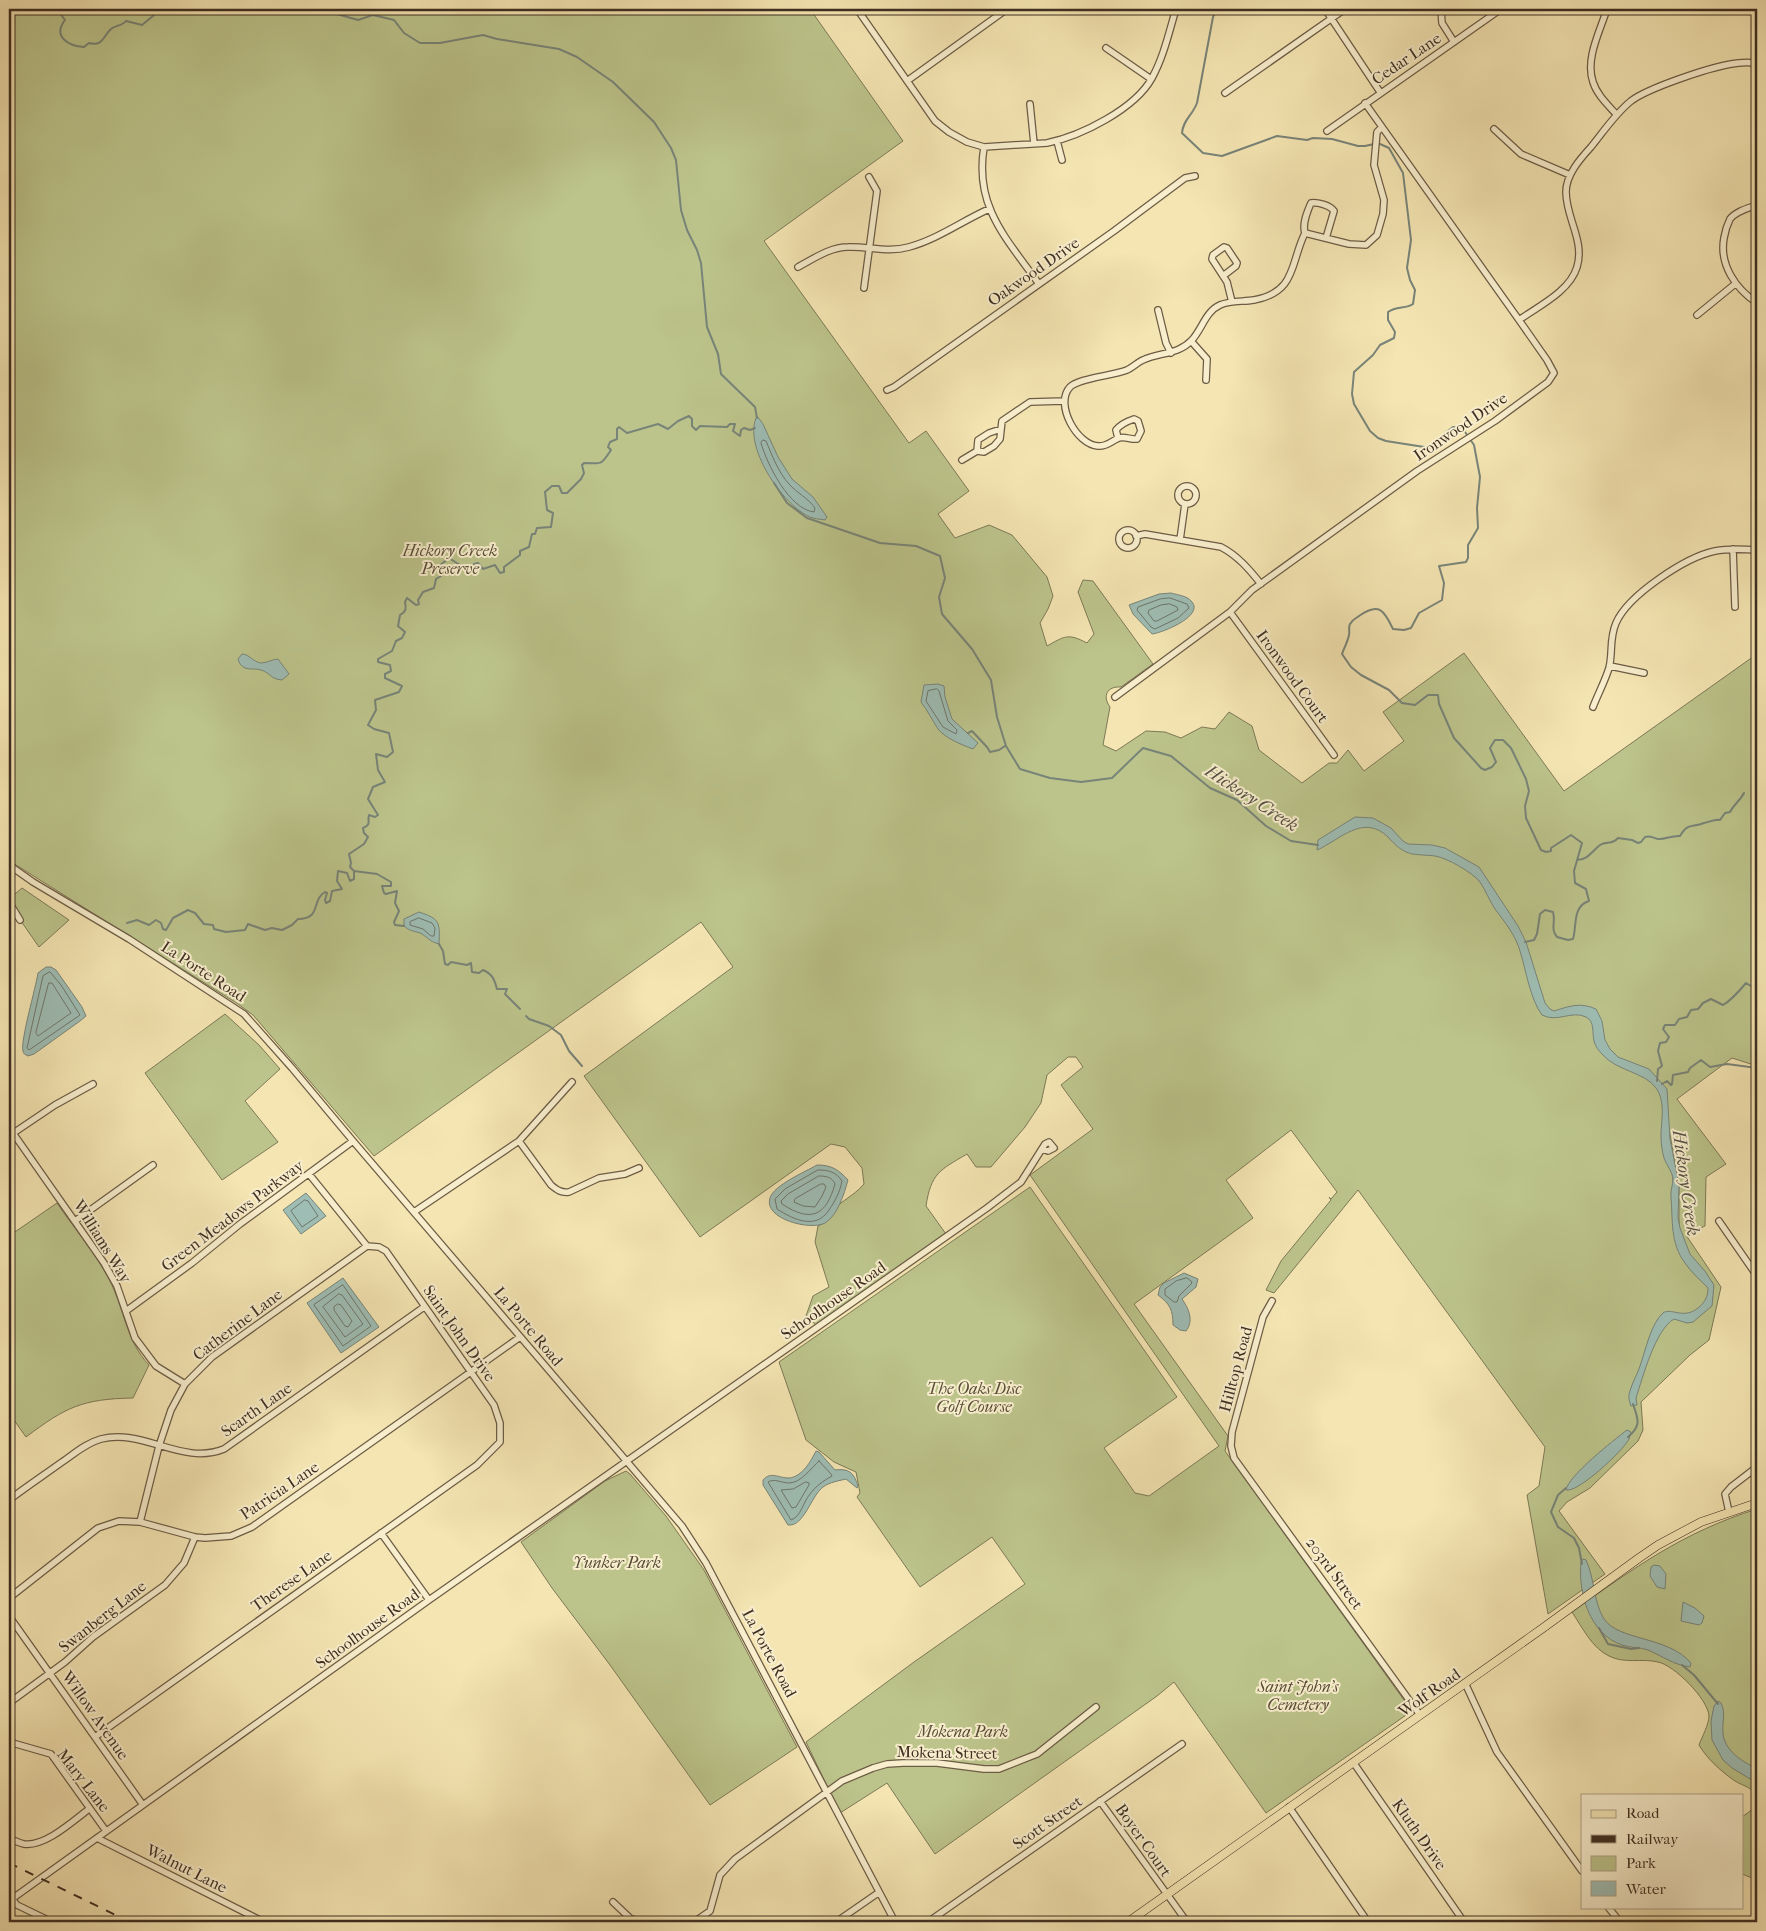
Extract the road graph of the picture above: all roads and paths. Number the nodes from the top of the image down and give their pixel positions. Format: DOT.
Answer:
graph roads {
  1 [pos="857,9"];
  2 [pos="1007,9"];
  3 [pos="1176,9"];
  4 [pos="1325,9"];
  5 [pos="1345,9"];
  6 [pos="1441,9"];
  7 [pos="1501,9"];
  8 [pos="1607,9"];
  9 [pos="1332,19"];
  10 [pos="1454,42"];
  11 [pos="1106,48"];
  12 [pos="1757,63"];
  13 [pos="1152,79"];
  14 [pos="907,81"];
  15 [pos="1380,92"];
  16 [pos="1225,93"];
  17 [pos="1365,103"];
  18 [pos="1030,104"];
  19 [pos="1616,114"];
  20 [pos="1382,127"];
  21 [pos="1494,130"];
  22 [pos="1327,131"];
  23 [pos="1057,141"];
  24 [pos="1034,144"];
  25 [pos="984,148"];
  26 [pos="1062,160"];
  27 [pos="1570,174"];
  28 [pos="1195,176"];
  29 [pos="869,177"];
  30 [pos="1757,204"];
  31 [pos="989,209"];
  32 [pos="1305,233"];
  33 [pos="1326,238"];
  34 [pos="870,249"];
  35 [pos="798,267"];
  36 [pos="1223,276"];
  37 [pos="1039,284"];
  38 [pos="1735,284"];
  39 [pos="864,288"];
  40 [pos="1232,302"];
  41 [pos="1757,303"];
  42 [pos="1158,310"];
  43 [pos="1697,315"];
  44 [pos="1519,320"];
  45 [pos="1191,340"];
  46 [pos="1171,353"];
  47 [pos="1206,380"];
  48 [pos="887,390"];
  49 [pos="1064,401"];
  50 [pos="1001,429"];
  51 [pos="1118,438"];
  52 [pos="977,451"];
  53 [pos="962,460"];
  54 [pos="1185,504"];
  55 [pos="1136,536"];
  56 [pos="1180,540"];
  57 [pos="1733,549"];
  58 [pos="1757,550"];
  59 [pos="1261,584"];
  60 [pos="1735,607"];
  61 [pos="1230,612"];
  62 [pos="1610,666"];
  63 [pos="1644,672"];
  64 [pos="1115,697"];
  65 [pos="1593,707"];
  66 [pos="1334,755"];
  67 [pos="9,865"];
  68 [pos="9,902"];
  69 [pos="20,920"];
  70 [pos="572,1082"];
  71 [pos="93,1084"];
  72 [pos="11,1135"];
  73 [pos="353,1141"];
  74 [pos="519,1141"];
  75 [pos="1042,1149"];
  76 [pos="153,1165"];
  77 [pos="638,1168"];
  78 [pos="309,1174"];
  79 [pos="414,1212"];
  80 [pos="75,1220"];
  81 [pos="1719,1221"];
  82 [pos="367,1246"];
  83 [pos="1757,1276"];
  84 [pos="1272,1302"];
  85 [pos="424,1307"];
  86 [pos="126,1311"];
  87 [pos="520,1337"];
  88 [pos="471,1372"];
  89 [pos="185,1384"];
  90 [pos="500,1442"];
  91 [pos="159,1446"];
  92 [pos="1231,1446"];
  93 [pos="628,1462"];
  94 [pos="1757,1468"];
  95 [pos="9,1500"];
  96 [pos="1757,1503"];
  97 [pos="1729,1512"];
  98 [pos="140,1522"];
  99 [pos="381,1533"];
  100 [pos="195,1537"];
  101 [pos="9,1598"];
  102 [pos="429,1600"];
  103 [pos="9,1616"];
  104 [pos="50,1674"];
  105 [pos="1465,1683"];
  106 [pos="9,1703"];
  107 [pos="1096,1707"];
  108 [pos="1420,1715"];
  109 [pos="95,1737"];
  110 [pos="9,1742"];
  111 [pos="1182,1744"];
  112 [pos="1354,1762"];
  113 [pos="827,1791"];
  114 [pos="1100,1801"];
  115 [pos="143,1805"];
  116 [pos="1290,1807"];
  117 [pos="89,1809"];
  118 [pos="106,1831"];
  119 [pos="9,1838"];
  120 [pos="97,1838"];
  121 [pos="1581,1867"];
  122 [pos="878,1893"];
  123 [pos="1166,1895"];
  124 [pos="10,1900"];
  125 [pos="613,1902"];
  126 [pos="1609,1908"];
  127 [pos="631,1919"];
  128 [pos="52,1922"];
  129 [pos="264,1922"];
  130 [pos="623,1922"];
  131 [pos="644,1922"];
  132 [pos="694,1922"];
  133 [pos="836,1922"];
  134 [pos="895,1922"];
  135 [pos="928,1922"];
  136 [pos="1128,1922"];
  137 [pos="1187,1922"];
  138 [pos="1368,1922"];
  139 [pos="1464,1922"];
  140 [pos="1620,1922"];
  1 -- 14 [label="street"];
  2 -- 14 [label="street"];
  3 -- 13 [label="street"];
  4 -- 9 [label="street"];
  5 -- 9 [label="street"];
  6 -- 10 [label="street"];
  7 -- 10 [label="street, Cedar Lane"];
  8 -- 19 [label="street"];
  9 -- 15 [label="street"];
  9 -- 16 [label="street"];
  10 -- 15 [label="street, Cedar Lane"];
  11 -- 13 [label="street"];
  12 -- 19 [label="street"];
  13 -- 23 [label="street"];
  14 -- 25 [label="street"];
  15 -- 17 [label="street, Cedar Lane"];
  17 -- 20 [label="street, Ironwood Drive"];
  17 -- 22 [label="street, Cedar Lane"];
  18 -- 24 [label="street"];
  19 -- 27 [label="street"];
  20 -- 33 [label="street"];
  20 -- 44 [label="street, Ironwood Drive"];
  21 -- 27 [label="street"];
  23 -- 24 [label="street"];
  23 -- 26 [label="street"];
  24 -- 25 [label="street"];
  25 -- 31 [label="street"];
  27 -- 44 [label="street"];
  28 -- 37 [label="street, Oakwood Drive"];
  29 -- 34 [label="street"];
  30 -- 38 [label="street"];
  31 -- 34 [label="street"];
  31 -- 37 [label="street"];
  32 -- 33 [label="street"];
  32 -- 33 [label="street"];
  32 -- 40 [label="street"];
  34 -- 35 [label="street"];
  34 -- 39 [label="street"];
  36 -- 36 [label="street"];
  36 -- 40 [label="street"];
  37 -- 48 [label="street, Oakwood Drive"];
  38 -- 41 [label="street"];
  38 -- 43 [label="street"];
  40 -- 45 [label="street"];
  42 -- 46 [label="street"];
  44 -- 59 [label="street, Ironwood Drive"];
  45 -- 46 [label="street"];
  45 -- 47 [label="street"];
  46 -- 49 [label="street"];
  49 -- 50 [label="street"];
  49 -- 51 [label="street"];
  50 -- 52 [label="street"];
  50 -- 52 [label="street"];
  51 -- 51 [label="street"];
  52 -- 53 [label="street"];
  54 -- 56 [label="street"];
  55 -- 56 [label="street"];
  56 -- 59 [label="street"];
  57 -- 58 [label="street"];
  57 -- 60 [label="street"];
  57 -- 62 [label="street"];
  59 -- 61 [label="street, Ironwood Drive"];
  61 -- 64 [label="street, Ironwood Drive"];
  61 -- 66 [label="street, Ironwood Court"];
  62 -- 63 [label="street"];
  62 -- 65 [label="street"];
  67 -- 73 [label="street, La Porte Road"];
  68 -- 69 [label="street"];
  70 -- 74 [label="street"];
  71 -- 72 [label="street"];
  72 -- 80 [label="street, Williams Way"];
  73 -- 78 [label="street, Green Meadows Parkway"];
  73 -- 79 [label="street, La Porte Road"];
  74 -- 77 [label="street"];
  74 -- 79 [label="street"];
  75 -- 93 [label="street, Schoolhouse Road"];
  76 -- 80 [label="street"];
  78 -- 82 [label="street"];
  78 -- 86 [label="street, Green Meadows Parkway"];
  79 -- 87 [label="street, La Porte Road"];
  80 -- 86 [label="street, Williams Way"];
  81 -- 83 [label="street"];
  82 -- 85 [label="street, Saint John Drive"];
  82 -- 89 [label="street, Catherine Lane"];
  84 -- 92 [label="street, Hilltop Road"];
  85 -- 88 [label="street, Saint John Drive"];
  85 -- 91 [label="street, Scarth Lane"];
  86 -- 89 [label="street, Williams Way"];
  87 -- 88 [label="street, Patricia Lane"];
  87 -- 93 [label="street, La Porte Road"];
  88 -- 90 [label="street, Saint John Drive"];
  88 -- 100 [label="street, Patricia Lane"];
  89 -- 91 [label="street, Catherine Lane"];
  90 -- 99 [label="street, Therese Lane"];
  91 -- 95 [label="street, Scarth Lane"];
  91 -- 98 [label="street, Catherine Lane"];
  92 -- 108 [label="street, 203rd Street"];
  93 -- 102 [label="street, Schoolhouse Road"];
  93 -- 113 [label="street, La Porte Road"];
  94 -- 97 [label="street"];
  96 -- 97 [label="main road, Wolf Road"];
  97 -- 105 [label="main road, Wolf Road"];
  98 -- 100 [label="street, Patricia Lane"];
  98 -- 101 [label="street, Patricia Lane"];
  99 -- 102 [label="street"];
  99 -- 109 [label="street, Therese Lane"];
  100 -- 104 [label="street, Swanberg Lane"];
  102 -- 115 [label="street, Schoolhouse Road"];
  103 -- 104 [label="street, Willow Avenue"];
  104 -- 106 [label="street, Swanberg Lane"];
  104 -- 109 [label="street, Willow Avenue"];
  105 -- 108 [label="main road, Wolf Road"];
  105 -- 121 [label="street"];
  107 -- 113 [label="street, Mokena Street"];
  108 -- 112 [label="main road, Wolf Road"];
  109 -- 115 [label="street, Willow Avenue"];
  110 -- 117 [label="street, Mary Lane"];
  111 -- 114 [label="street, Scott Street"];
  112 -- 116 [label="main road, Wolf Road"];
  112 -- 139 [label="street, Kluth Drive"];
  113 -- 122 [label="street, La Porte Road"];
  113 -- 132 [label="street, Mokena Street"];
  114 -- 123 [label="street, Boyer Court"];
  114 -- 135 [label="street, Scott Street"];
  115 -- 118 [label="street, Schoolhouse Road"];
  116 -- 123 [label="main road, Wolf Road"];
  116 -- 138 [label="street"];
  117 -- 118 [label="street, Mary Lane"];
  117 -- 119 [label="street"];
  118 -- 120 [label="street, Schoolhouse Road"];
  120 -- 124 [label="street, Schoolhouse Road"];
  120 -- 129 [label="street, Walnut Lane"];
  122 -- 133 [label="street"];
  122 -- 134 [label="street, La Porte Road"];
  123 -- 136 [label="main road, Wolf Road"];
  123 -- 137 [label="street, Boyer Court"];
  124 -- 128 [label="street"];
  125 -- 127 [label="street"];
  126 -- 140 [label="street"];
  127 -- 130 [label="street"];
  127 -- 131 [label="street"];
}
